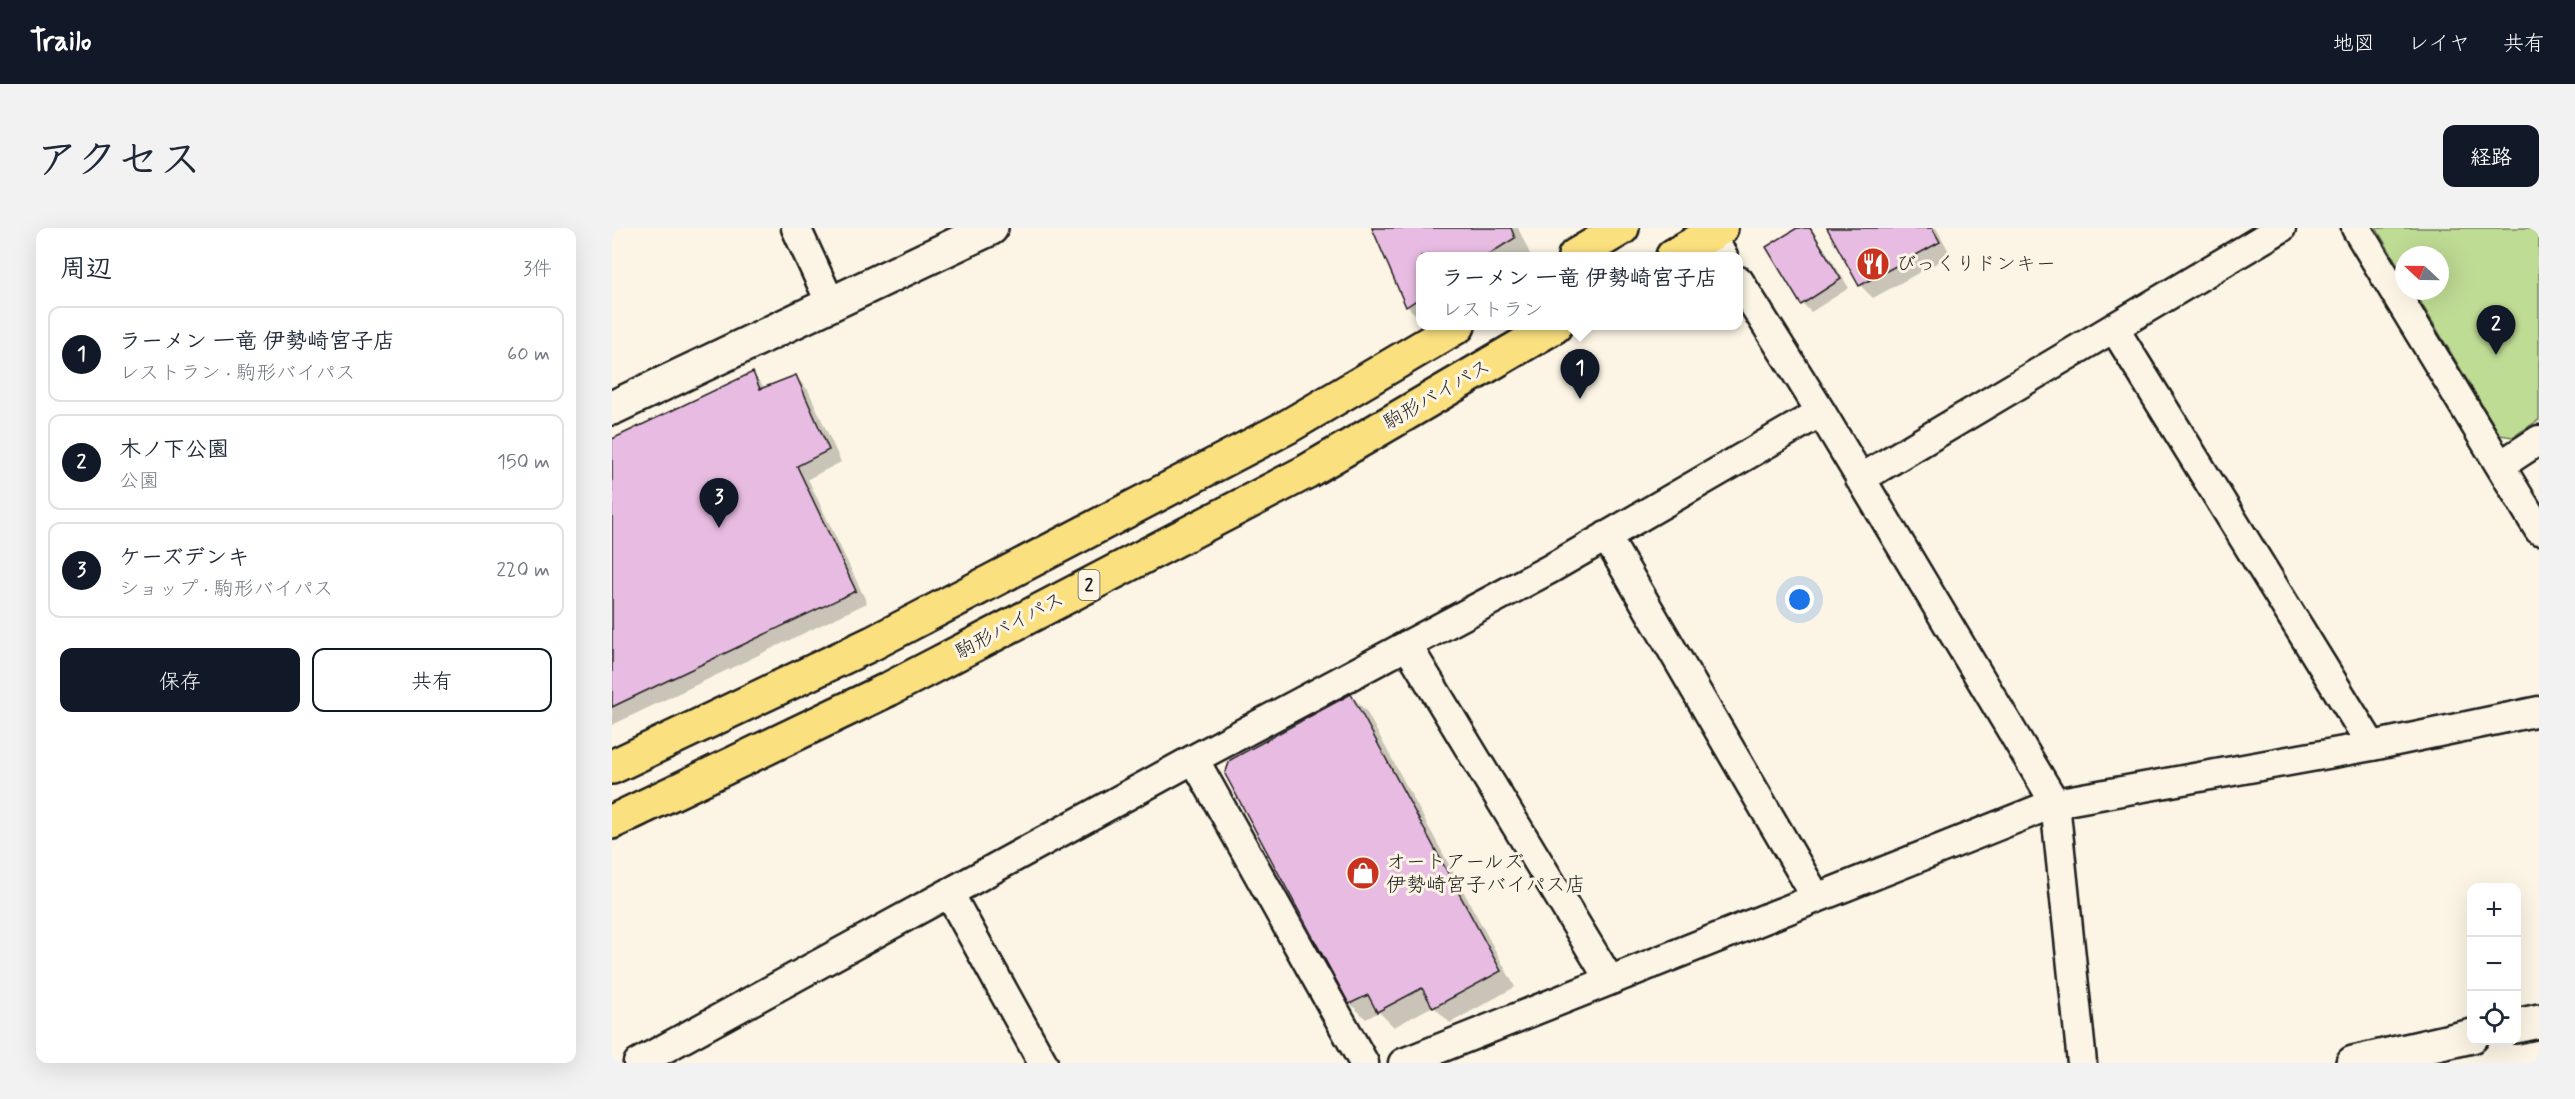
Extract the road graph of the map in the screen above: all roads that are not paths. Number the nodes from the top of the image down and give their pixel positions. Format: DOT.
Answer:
graph roads {
  1 [pos="796,228"];
  2 [pos="991,228"];
  3 [pos="1623,228"];
  4 [pos="2281,228"];
  5 [pos="2356,228"];
  6 [pos="1715,237"];
  7 [pos="1582,252"];
  8 [pos="1682,252"];
  9 [pos="1743,287"];
  10 [pos="831,304"];
  11 [pos="2114,328"];
  12 [pos="1451,330"];
  13 [pos="1548,330"];
  14 [pos="612,408"];
  15 [pos="1821,412"];
  16 [pos="2539,440"];
  17 [pos="2501,465"];
  18 [pos="1860,480"];
  19 [pos="2539,530"];
  20 [pos="1606,536"];
  21 [pos="1407,645"];
  22 [pos="2539,711"];
  23 [pos="2372,746"];
  24 [pos="1194,759"];
  25 [pos="612,767"];
  26 [pos="2055,803"];
  27 [pos="612,822"];
  28 [pos="949,893"];
  29 [pos="1816,897"];
  30 [pos="1609,979"];
  31 [pos="2539,1021"];
  32 [pos="2521,1025"];
  33 [pos="2467,1037"];
  34 [pos="638,1063"];
  35 [pos="1043,1063"];
  36 [pos="1364,1063"];
  37 [pos="1403,1063"];
  38 [pos="2082,1063"];
  39 [pos="2353,1063"];
  1 -- 10 [label="street"];
  2 -- 10 [label="street"];
  3 -- 7 [label="main road"];
  4 -- 11 [label="street"];
  5 -- 17 [label="street"];
  6 -- 8 [label="main road"];
  9 -- 15 [label="street"];
  10 -- 14 [label="street"];
  11 -- 18 [label="street"];
  11 -- 23 [label="street"];
  12 -- 25 [label="main road"];
  13 -- 27 [label="main road, 駒形バイパス / 2"];
  15 -- 18 [label="street"];
  15 -- 20 [label="street"];
  16 -- 17 [label="street"];
  17 -- 19 [label="street"];
  18 -- 26 [label="street"];
  20 -- 21 [label="street"];
  20 -- 29 [label="street"];
  21 -- 24 [label="street"];
  21 -- 30 [label="street"];
  22 -- 23 [label="street"];
  23 -- 26 [label="street"];
  24 -- 28 [label="street"];
  24 -- 36 [label="street"];
  26 -- 29 [label="street"];
  26 -- 38 [label="street"];
  28 -- 34 [label="street"];
  28 -- 35 [label="street"];
  29 -- 30 [label="street"];
  30 -- 37 [label="street"];
  31 -- 32 [label="street"];
  33 -- 39 [label="street"];
}
